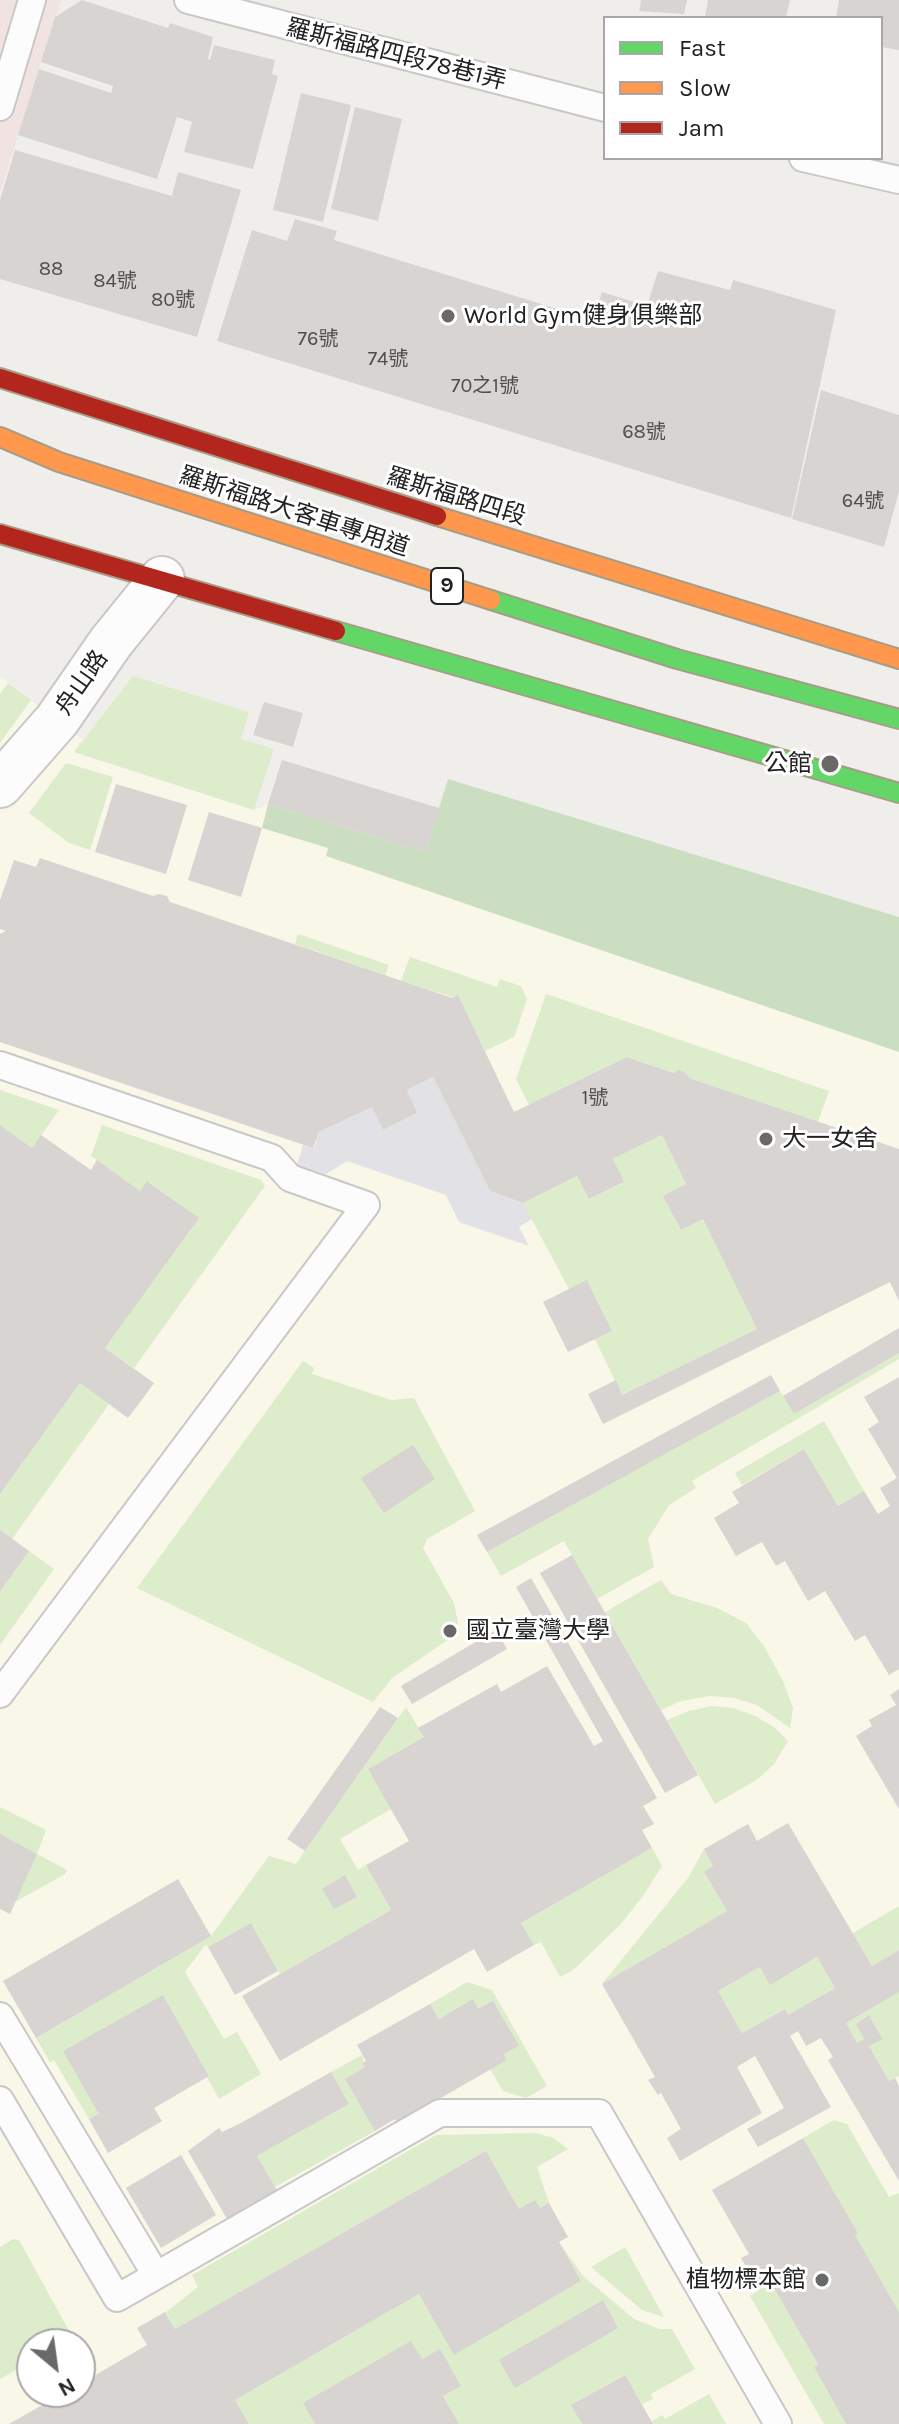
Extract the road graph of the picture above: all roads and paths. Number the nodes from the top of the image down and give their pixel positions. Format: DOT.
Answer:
graph roads {
  1 [pos="32,0"];
  2 [pos="188,0"];
  3 [pos="0,107"];
  4 [pos="603,107"];
  5 [pos="812,160"];
  6 [pos="899,180"];
  7 [pos="0,378"];
  8 [pos="0,437"];
  9 [pos="0,534"];
  10 [pos="162,579"];
  11 [pos="899,659"];
  12 [pos="899,719"];
  13 [pos="0,785"];
  14 [pos="899,793"];
  15 [pos="0,1065"];
  16 [pos="0,1694"];
  17 [pos="0,2016"];
  18 [pos="0,2100"];
  19 [pos="156,2275"];
  20 [pos="778,2424"];
  1 -- 3 [label="lane"];
  2 -- 4 [label="lane, 羅斯福路四段78巷1弄"];
  5 -- 6 [label="lane"];
  7 -- 11 [label="main road, 羅斯福路四段"];
  8 -- 12 [label="main road, 羅斯福路大客車專用道 / 9"];
  9 -- 10 [label="main road"];
  10 -- 13 [label="street, 舟山路"];
  10 -- 14 [label="main road"];
  15 -- 16 [label="lane"];
  17 -- 19 [label="lane"];
  18 -- 19 [label="lane"];
  19 -- 20 [label="lane"];
}
